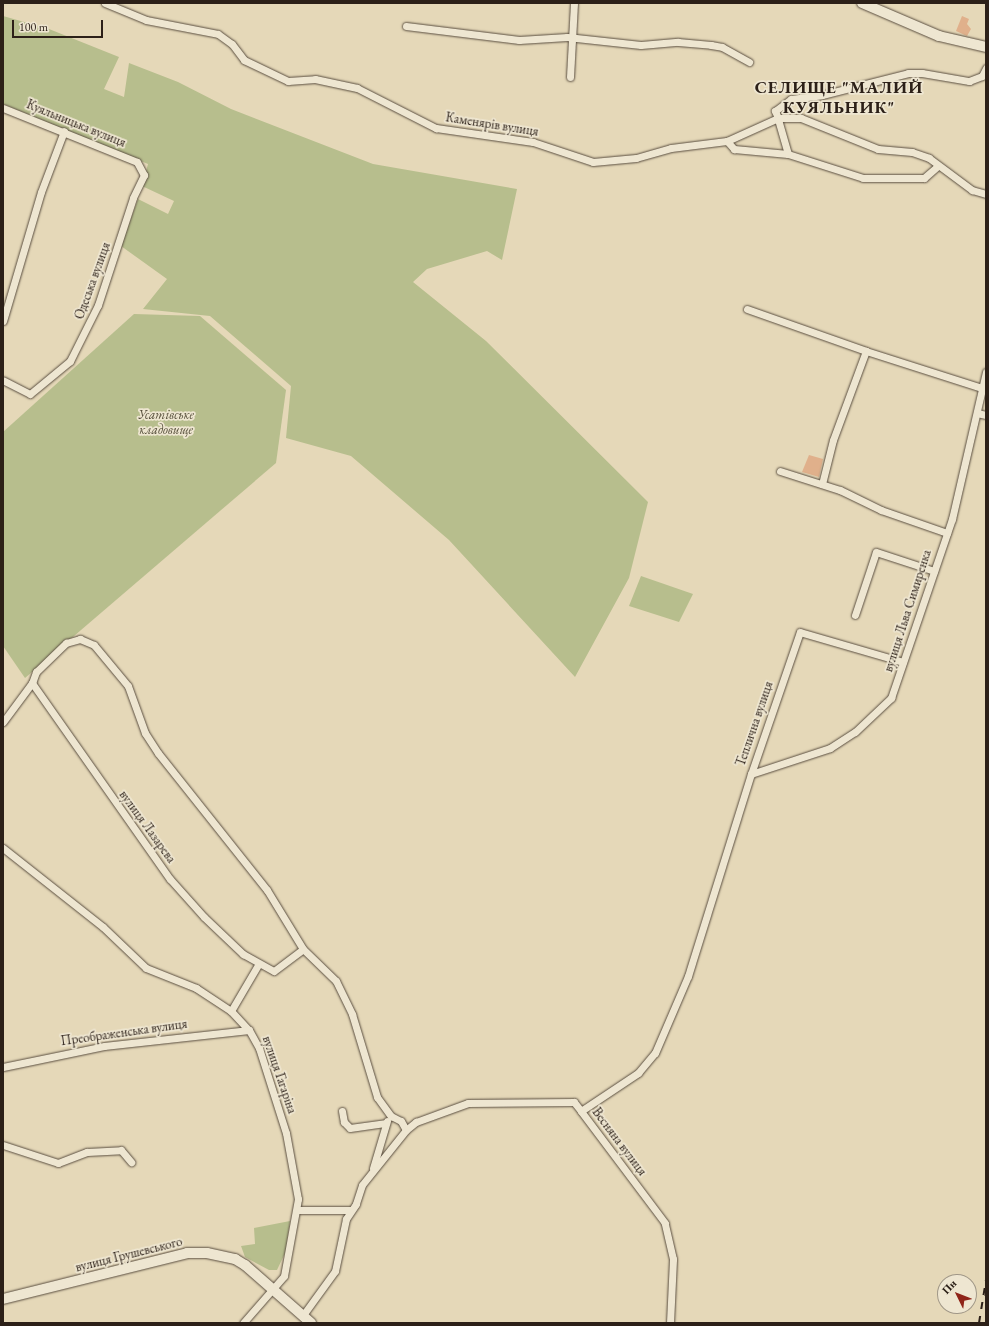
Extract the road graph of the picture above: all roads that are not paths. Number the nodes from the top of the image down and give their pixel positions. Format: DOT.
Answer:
graph roads {
  1 [pos="105,3"];
  2 [pos="574,3"];
  3 [pos="862,3"];
  4 [pos="406,26"];
  5 [pos="570,38"];
  6 [pos="986,47"];
  7 [pos="749,62"];
  8 [pos="986,68"];
  9 [pos="570,77"];
  10 [pos="3,108"];
  11 [pos="778,118"];
  12 [pos="64,131"];
  13 [pos="727,141"];
  14 [pos="788,154"];
  15 [pos="140,164"];
  16 [pos="938,166"];
  17 [pos="986,194"];
  18 [pos="747,309"];
  19 [pos="3,321"];
  20 [pos="866,351"];
  21 [pos="986,372"];
  22 [pos="3,380"];
  23 [pos="982,388"];
  24 [pos="977,413"];
  25 [pos="986,415"];
  26 [pos="780,471"];
  27 [pos="822,484"];
  28 [pos="947,532"];
  29 [pos="934,571"];
  30 [pos="855,615"];
  31 [pos="903,662"];
  32 [pos="32,683"];
  33 [pos="3,722"];
  34 [pos="751,774"];
  35 [pos="3,848"];
  36 [pos="303,949"];
  37 [pos="692,962"];
  38 [pos="258,965"];
  39 [pos="231,1011"];
  40 [pos="250,1030"];
  41 [pos="3,1067"];
  42 [pos="342,1111"];
  43 [pos="581,1112"];
  44 [pos="391,1116"];
  45 [pos="401,1121"];
  46 [pos="416,1122"];
  47 [pos="385,1123"];
  48 [pos="406,1130"];
  49 [pos="3,1145"];
  50 [pos="131,1162"];
  51 [pos="373,1168"];
  52 [pos="297,1210"];
  53 [pos="350,1210"];
  54 [pos="275,1288"];
  55 [pos="3,1299"];
  56 [pos="303,1315"];
  57 [pos="243,1323"];
  58 [pos="310,1323"];
  59 [pos="670,1323"];
  1 -- 13 [label="street, Каменярів вулиця"];
  2 -- 5 [label="street"];
  3 -- 6 [label="main road"];
  4 -- 5 [label="street"];
  5 -- 7 [label="street"];
  5 -- 9 [label="street"];
  8 -- 11 [label="street"];
  10 -- 12 [label="street, Куяльницька вулиця"];
  11 -- 13 [label="street, Каменярів вулиця"];
  11 -- 14 [label="street"];
  11 -- 16 [label="street"];
  12 -- 15 [label="street, Куяльницька вулиця"];
  12 -- 19 [label="street"];
  13 -- 14 [label="street"];
  14 -- 16 [label="street"];
  15 -- 22 [label="street, Одеська вулиця"];
  16 -- 17 [label="street"];
  18 -- 20 [label="street"];
  20 -- 23 [label="street"];
  20 -- 27 [label="street"];
  21 -- 23 [label="street, вулиця Льва Симиренка"];
  23 -- 24 [label="street, вулиця Льва Симиренка"];
  24 -- 25 [label="street"];
  24 -- 28 [label="street, вулиця Льва Симиренка"];
  26 -- 27 [label="street"];
  27 -- 28 [label="street"];
  28 -- 29 [label="street, вулиця Льва Симиренка"];
  29 -- 30 [label="street"];
  29 -- 31 [label="street, вулиця Льва Симиренка"];
  31 -- 34 [label="street, вулиця Льва Симиренка"];
  31 -- 34 [label="street, Теплична вулиця"];
  32 -- 33 [label="street"];
  32 -- 36 [label="street"];
  32 -- 38 [label="street, вулиця Лазарева"];
  34 -- 37 [label="street, Теплична вулиця"];
  35 -- 39 [label="street, вулиця Гагаріна"];
  36 -- 38 [label="street, вулиця Лазарева"];
  36 -- 44 [label="street"];
  37 -- 43 [label="street, Весняна вулиця"];
  38 -- 39 [label="street"];
  39 -- 40 [label="street, вулиця Гагаріна"];
  40 -- 41 [label="street, Преображенська вулиця"];
  40 -- 52 [label="street, вулиця Гагаріна"];
  42 -- 47 [label="street"];
  43 -- 46 [label="street"];
  43 -- 59 [label="street, Весняна вулиця"];
  44 -- 45 [label="street"];
  44 -- 47 [label="street"];
  45 -- 46 [label="street"];
  45 -- 48 [label="street"];
  46 -- 48 [label="street"];
  47 -- 51 [label="street"];
  48 -- 51 [label="street"];
  49 -- 50 [label="street"];
  51 -- 53 [label="street"];
  52 -- 53 [label="street"];
  52 -- 54 [label="street, вулиця Гагаріна"];
  53 -- 56 [label="street"];
  54 -- 55 [label="main road, вулиця Грушевського"];
  54 -- 56 [label="main road, вулиця Грушевського"];
  54 -- 57 [label="street, вулиця Гагаріна"];
  56 -- 58 [label="main road, вулиця Грушевського"];
}
